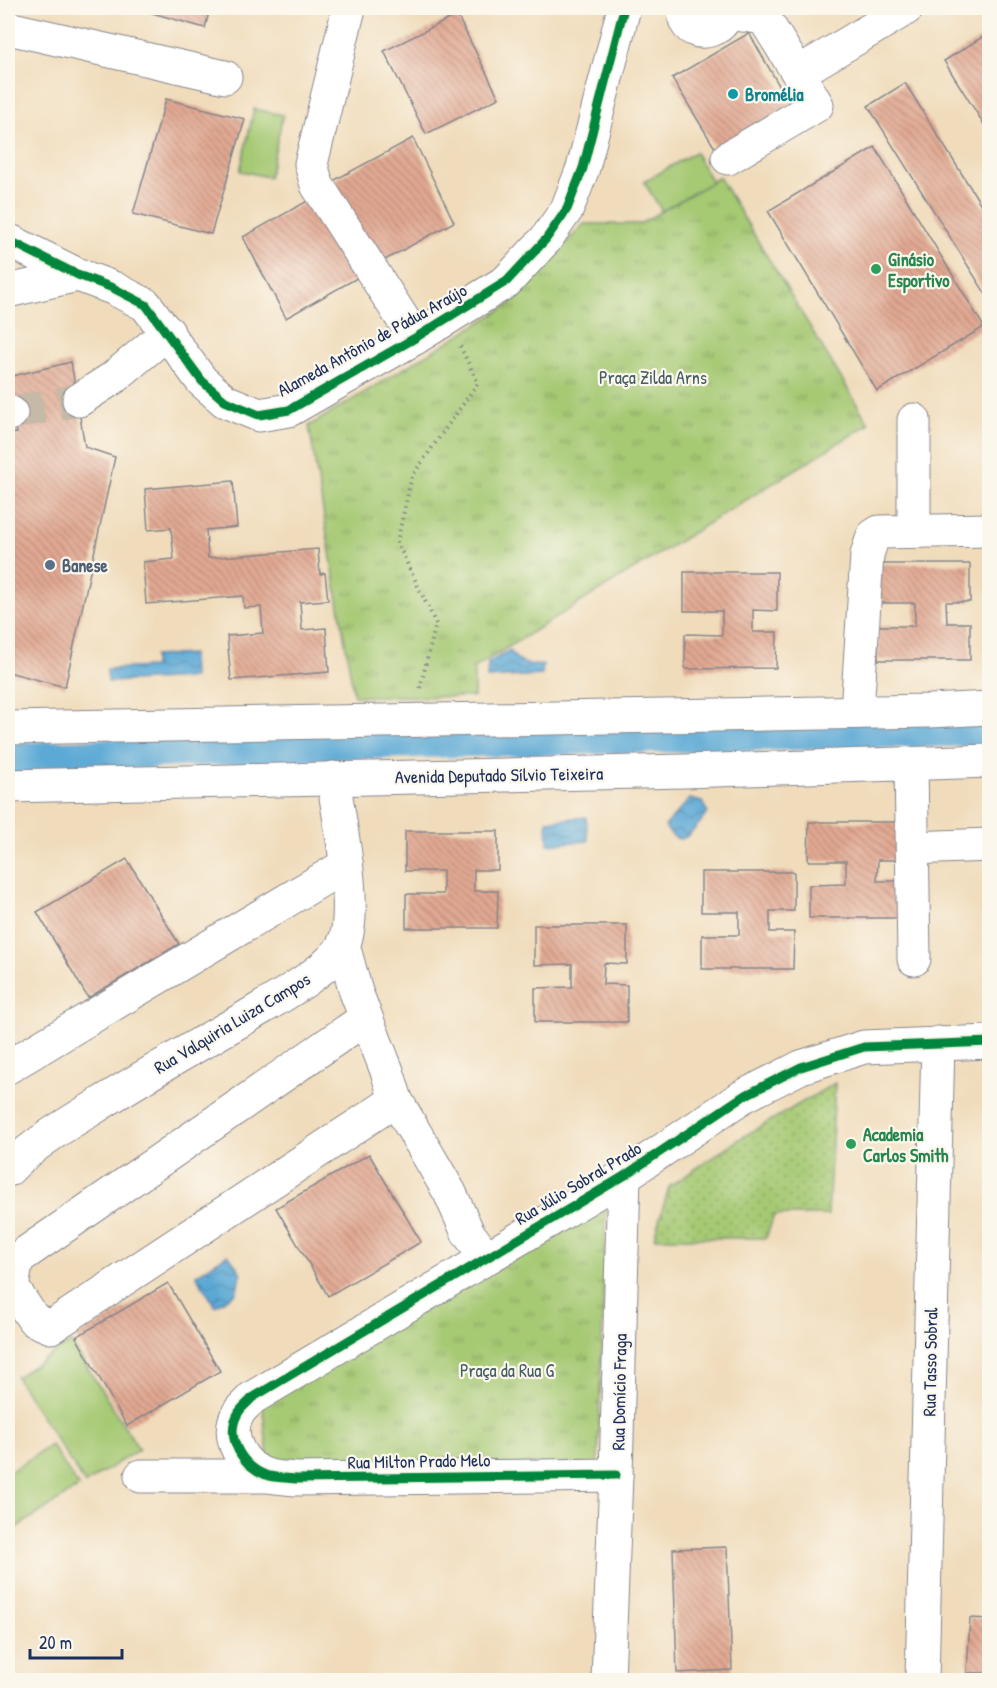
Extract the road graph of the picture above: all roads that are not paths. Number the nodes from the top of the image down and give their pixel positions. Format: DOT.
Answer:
graph roads {
  1 [pos="349,8"];
  2 [pos="624,8"];
  3 [pos="684,8"];
  4 [pos="907,8"];
  5 [pos="727,10"];
  6 [pos="773,13"];
  7 [pos="8,28"];
  8 [pos="798,74"];
  9 [pos="225,77"];
  10 [pos="728,158"];
  11 [pos="8,240"];
  12 [pos="78,275"];
  13 [pos="8,291"];
  14 [pos="168,332"];
  15 [pos="415,338"];
  16 [pos="79,400"];
  17 [pos="914,420"];
  18 [pos="990,530"];
  19 [pos="914,531"];
  20 [pos="990,708"];
  21 [pos="857,712"];
  22 [pos="8,728"];
  23 [pos="990,761"];
  24 [pos="911,764"];
  25 [pos="333,778"];
  26 [pos="8,786"];
  27 [pos="990,845"];
  28 [pos="913,848"];
  29 [pos="346,865"];
  30 [pos="343,945"];
  31 [pos="914,959"];
  32 [pos="366,1018"];
  33 [pos="990,1042"];
  34 [pos="938,1043"];
  35 [pos="8,1067"];
  36 [pos="396,1100"];
  37 [pos="8,1170"];
  38 [pos="624,1176"];
  39 [pos="486,1257"];
  40 [pos="616,1475"];
  41 [pos="141,1476"];
  42 [pos="267,1476"];
  43 [pos="608,1680"];
  44 [pos="922,1680"];
  1 -- 15 [label="street"];
  2 -- 15 [label="street, Alameda Antônio de Pádua Araújo"];
  3 -- 5 [label="street"];
  4 -- 8 [label="street"];
  5 -- 6 [label="street"];
  6 -- 8 [label="street"];
  7 -- 9 [label="street"];
  8 -- 10 [label="street"];
  11 -- 12 [label="street, Alameda Antônio de Pádua Araújo"];
  12 -- 13 [label="street"];
  12 -- 14 [label="street, Alameda Antônio de Pádua Araújo"];
  14 -- 15 [label="street, Alameda Antônio de Pádua Araújo"];
  14 -- 16 [label="street"];
  17 -- 19 [label="street"];
  18 -- 19 [label="street"];
  19 -- 21 [label="street"];
  20 -- 21 [label="street"];
  21 -- 22 [label="street"];
  23 -- 24 [label="street, Avenida Deputado Sílvio Teixeira"];
  24 -- 25 [label="street, Avenida Deputado Sílvio Teixeira"];
  24 -- 28 [label="street"];
  25 -- 26 [label="street, Avenida Deputado Sílvio Teixeira"];
  25 -- 29 [label="street"];
  27 -- 28 [label="street"];
  28 -- 31 [label="street"];
  29 -- 30 [label="street"];
  29 -- 35 [label="street"];
  30 -- 32 [label="street"];
  30 -- 37 [label="street, Rua Valquiria Luiza Campos"];
  32 -- 36 [label="street"];
  32 -- 36 [label="street"];
  33 -- 34 [label="street, Rua Júlio Sobral Prado"];
  34 -- 38 [label="street, Rua Júlio Sobral Prado"];
  34 -- 44 [label="street, Rua Tasso Sobral"];
  36 -- 39 [label="street"];
  38 -- 39 [label="street, Rua Júlio Sobral Prado"];
  38 -- 40 [label="street, Rua Domício Fraga"];
  39 -- 42 [label="street, Rua Júlio Sobral Prado"];
  40 -- 42 [label="street, Rua Milton Prado Melo"];
  40 -- 43 [label="street, Rua Domício Fraga"];
  41 -- 42 [label="street, Rua Milton Prado Melo"];
}
